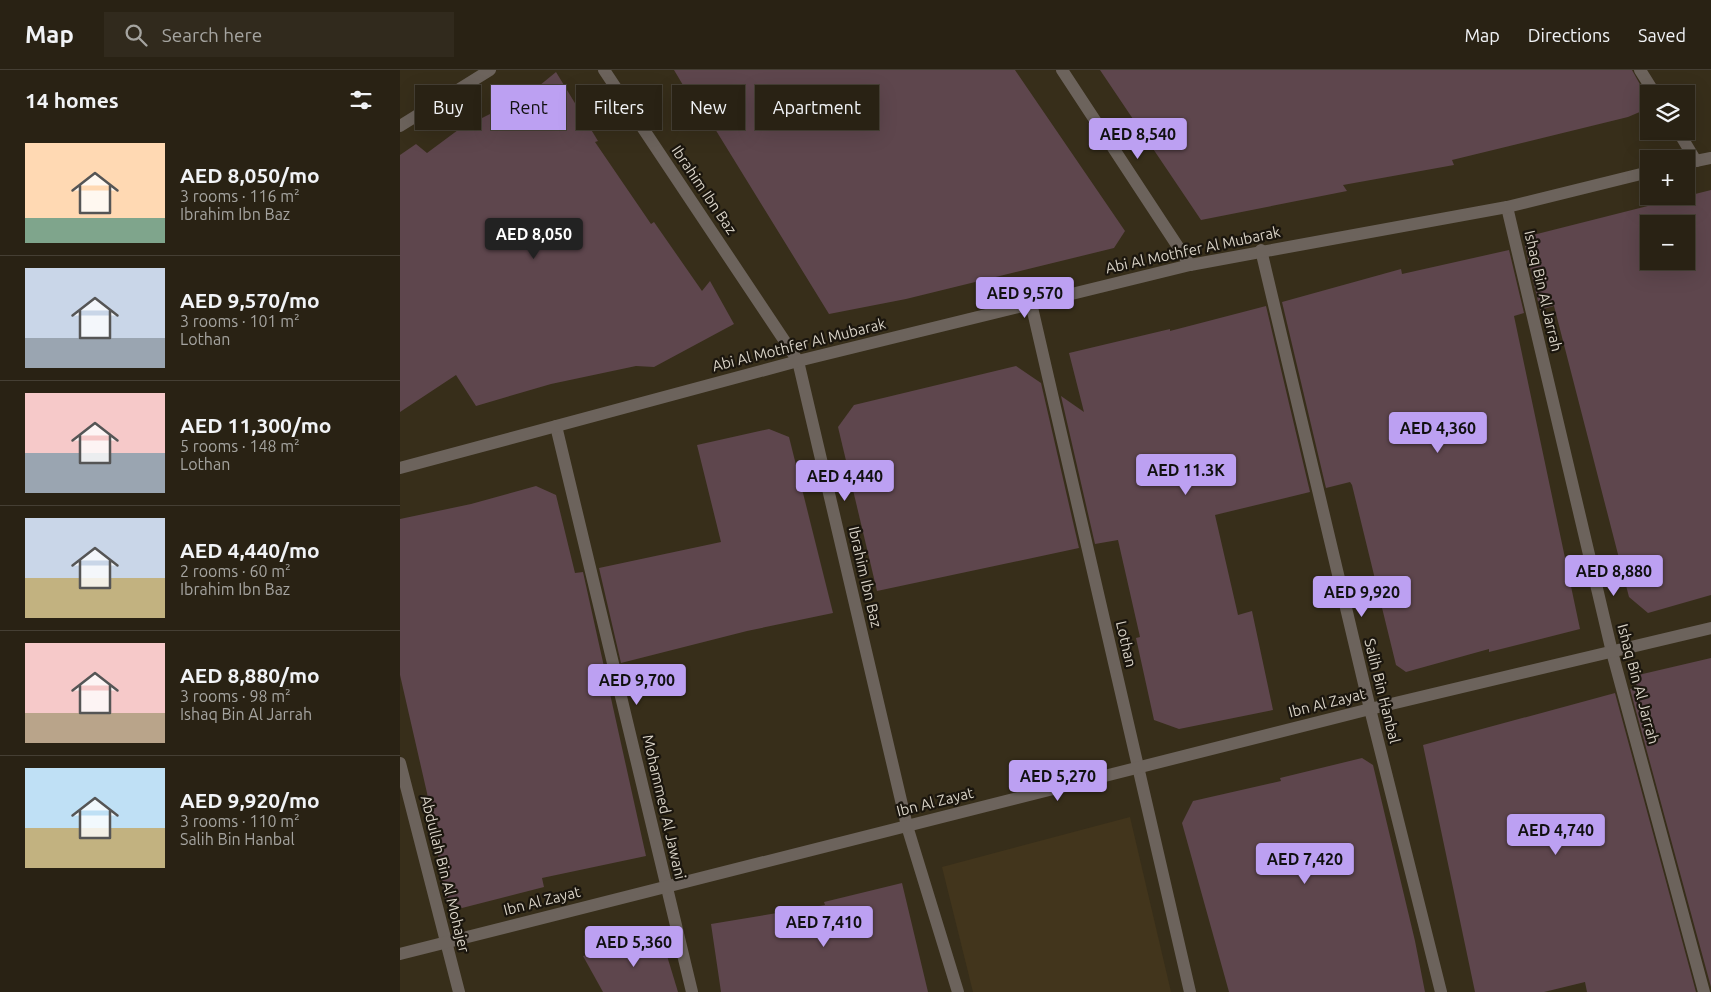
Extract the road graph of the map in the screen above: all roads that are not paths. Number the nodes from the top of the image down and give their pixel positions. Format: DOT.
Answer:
graph roads {
  1 [pos="490,70"];
  2 [pos="604,70"];
  3 [pos="1062,70"];
  4 [pos="1640,70"];
  5 [pos="1649,85"];
  6 [pos="400,126"];
  7 [pos="1711,158"];
  8 [pos="1695,161"];
  9 [pos="1640,174"];
  10 [pos="1506,207"];
  11 [pos="1261,250"];
  12 [pos="1190,265"];
  13 [pos="1031,303"];
  14 [pos="798,361"];
  15 [pos="556,426"];
  16 [pos="400,468"];
  17 [pos="1711,628"];
  18 [pos="1612,652"];
  19 [pos="1370,709"];
  20 [pos="400,764"];
  21 [pos="1138,768"];
  22 [pos="907,826"];
  23 [pos="666,887"];
  24 [pos="446,942"];
  25 [pos="400,954"];
  26 [pos="459,992"];
  27 [pos="692,992"];
  28 [pos="958,992"];
  29 [pos="1190,992"];
  30 [pos="1441,992"];
  31 [pos="1704,992"];
  1 -- 6 [label="street"];
  2 -- 14 [label="street, Ibrahim Ibn Baz"];
  3 -- 12 [label="street"];
  4 -- 5 [label="street"];
  7 -- 8 [label="street"];
  9 -- 10 [label="street, Abi Al Mothfer Al Mubarak"];
  10 -- 11 [label="street, Abi Al Mothfer Al Mubarak"];
  10 -- 18 [label="street, Ishaq Bin Al Jarrah"];
  11 -- 12 [label="street, Abi Al Mothfer Al Mubarak"];
  11 -- 19 [label="street, Salih Bin Hanbal"];
  12 -- 13 [label="street, Abi Al Mothfer Al Mubarak"];
  13 -- 14 [label="street, Abi Al Mothfer Al Mubarak"];
  13 -- 21 [label="street, Lothan"];
  14 -- 15 [label="street, Abi Al Mothfer Al Mubarak"];
  14 -- 22 [label="street, Ibrahim Ibn Baz"];
  15 -- 16 [label="street, Abi Al Mothfer Al Mubarak"];
  15 -- 23 [label="street, Mohammed Al Jawani"];
  17 -- 18 [label="street, Ibn Al Zayat"];
  18 -- 19 [label="street, Ibn Al Zayat"];
  18 -- 31 [label="street, Ishaq Bin Al Jarrah"];
  19 -- 21 [label="street, Ibn Al Zayat"];
  19 -- 30 [label="street, Salih Bin Hanbal"];
  20 -- 24 [label="street, Abdullah Bin Al Mohajer"];
  21 -- 22 [label="street, Ibn Al Zayat"];
  21 -- 29 [label="street, Lothan"];
  22 -- 23 [label="street, Ibn Al Zayat"];
  22 -- 28 [label="street, Ibrahim Ibn Baz"];
  23 -- 24 [label="street, Ibn Al Zayat"];
  23 -- 27 [label="street, Mohammed Al Jawani"];
  24 -- 25 [label="street, Ibn Al Zayat"];
  24 -- 26 [label="street, Abdullah Bin Al Mohajer"];
}
